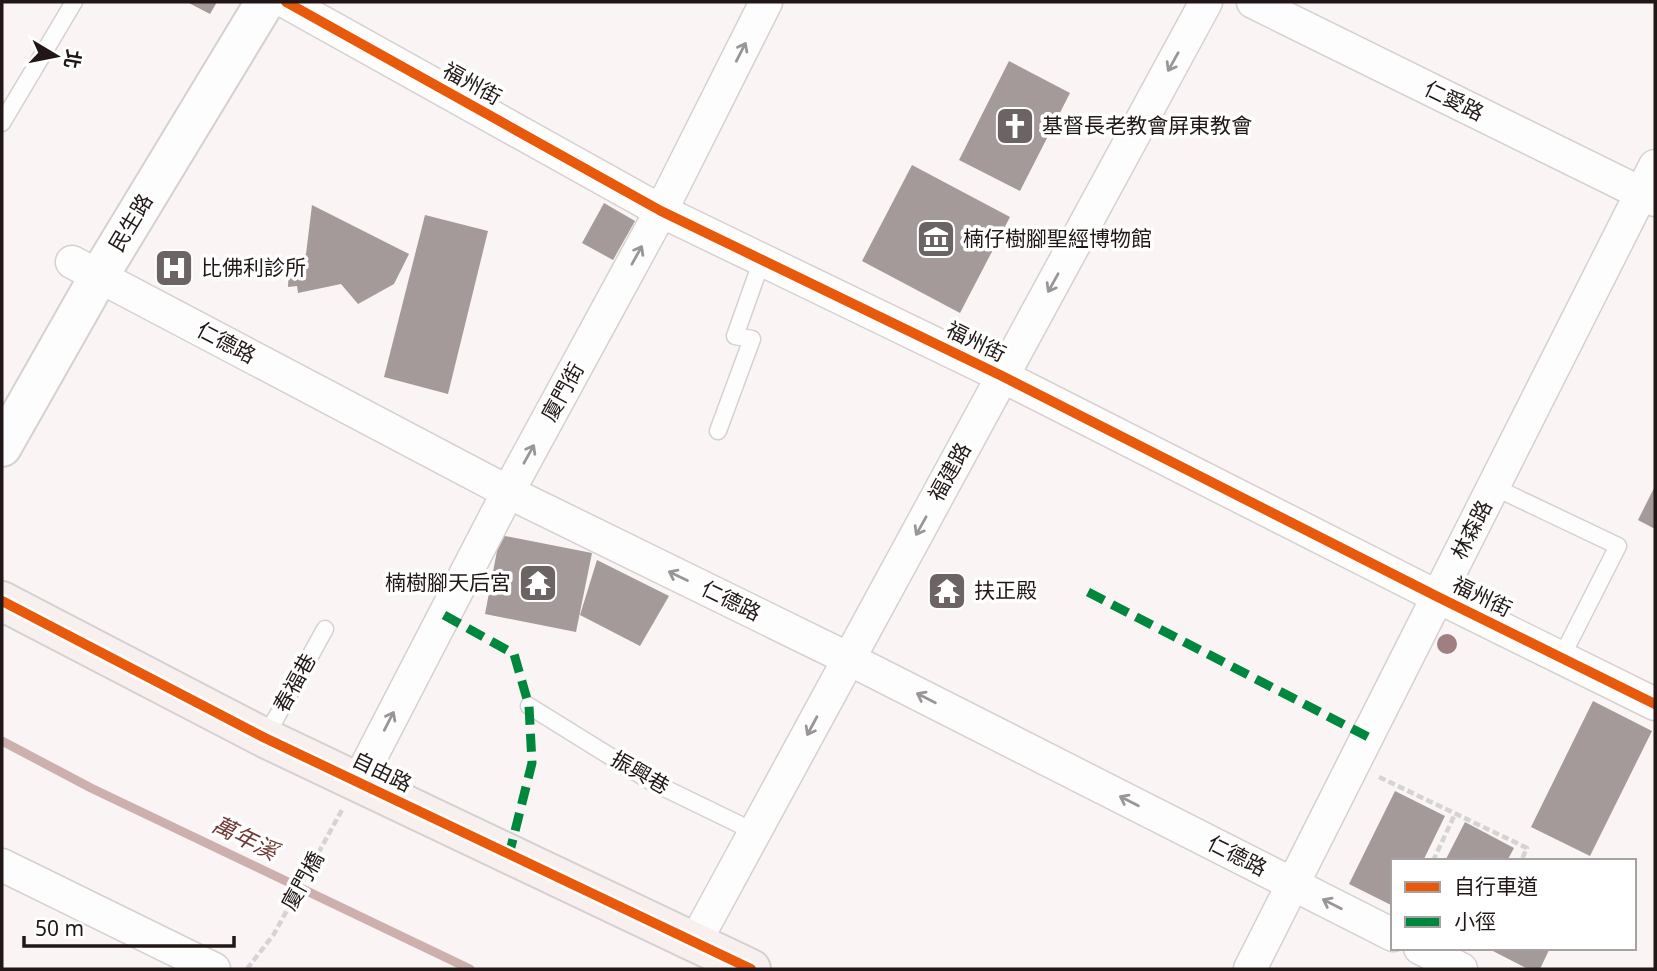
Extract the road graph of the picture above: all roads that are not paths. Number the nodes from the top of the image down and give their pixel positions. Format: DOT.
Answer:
graph roads {
  1 [pos="74,2"];
  2 [pos="265,2"];
  3 [pos="286,2"];
  4 [pos="766,2"];
  5 [pos="1206,2"];
  6 [pos="1253,2"];
  7 [pos="2,123"];
  8 [pos="1651,187"];
  9 [pos="661,211"];
  10 [pos="762,260"];
  11 [pos="85,269"];
  12 [pos="1002,376"];
  13 [pos="718,430"];
  14 [pos="2,447"];
  15 [pos="1494,487"];
  16 [pos="508,492"];
  17 [pos="1438,597"];
  18 [pos="2,601"];
  19 [pos="326,629"];
  20 [pos="1561,658"];
  21 [pos="849,659"];
  22 [pos="1655,704"];
  23 [pos="529,706"];
  24 [pos="265,738"];
  25 [pos="358,782"];
  26 [pos="755,832"];
  27 [pos="2,865"];
  28 [pos="1293,885"];
  29 [pos="1391,934"];
  30 [pos="695,942"];
  31 [pos="1424,950"];
  32 [pos="214,969"];
  33 [pos="751,969"];
  34 [pos="1250,969"];
  35 [pos="1461,969"];
  1 -- 7 [label="lane"];
  2 -- 11 [label="street, 民生路"];
  3 -- 9 [label="street, 福州街"];
  9 -- 4 [label="street, 廈門街, one-way"];
  5 -- 12 [label="street, 福建路, one-way"];
  6 -- 8 [label="street, 仁愛路"];
  8 -- 15 [label="street, 林森路"];
  9 -- 10 [label="street, 福州街"];
  16 -- 9 [label="street, 廈門街, one-way"];
  10 -- 12 [label="street, 福州街"];
  10 -- 13 [label="lane"];
  11 -- 14 [label="street, 民生路"];
  11 -- 16 [label="street, 仁德路"];
  12 -- 17 [label="street, 福州街"];
  12 -- 21 [label="street, 福建路, one-way"];
  15 -- 17 [label="street, 林森路"];
  15 -- 20 [label="lane"];
  21 -- 16 [label="street, 仁德路, one-way"];
  25 -- 16 [label="street, 廈門街, one-way"];
  17 -- 20 [label="street, 福州街"];
  17 -- 28 [label="street, 林森路"];
  18 -- 24 [label="main road, 自由路"];
  19 -- 24 [label="lane, 春福巷"];
  20 -- 22 [label="street, 福州街"];
  21 -- 26 [label="street, 福建路, one-way"];
  28 -- 21 [label="street, 仁德路, one-way"];
  23 -- 26 [label="lane, 振興巷"];
  24 -- 25 [label="main road, 自由路"];
  25 -- 30 [label="main road, 自由路"];
  26 -- 30 [label="street, 福建路"];
  27 -- 32 [label="street"];
  29 -- 28 [label="street, 仁德路, one-way"];
  28 -- 34 [label="street, 林森路"];
  30 -- 33 [label="main road, 自由路"];
  31 -- 35 [label="street"];
}
